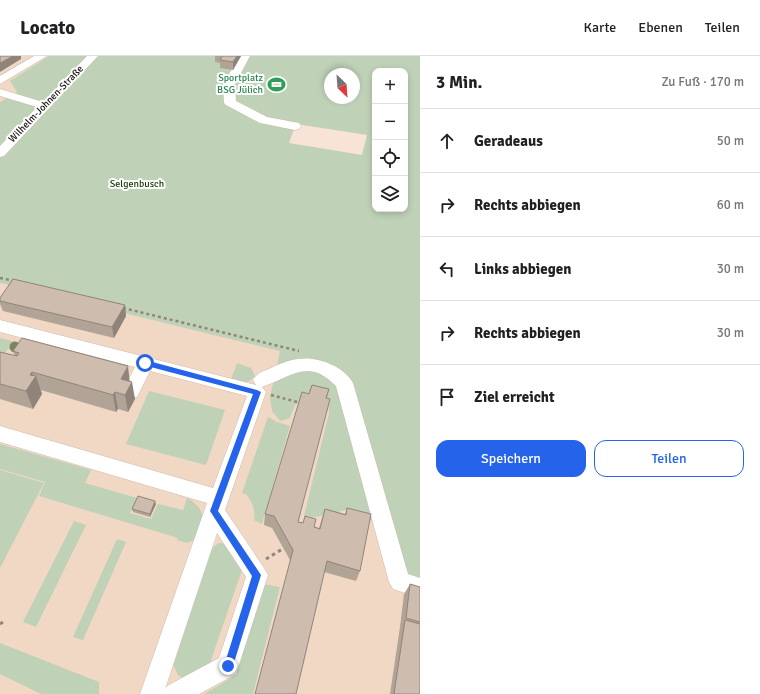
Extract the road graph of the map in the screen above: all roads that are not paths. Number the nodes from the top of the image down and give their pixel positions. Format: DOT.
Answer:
graph roads {
  1 [pos="42,56"];
  2 [pos="93,56"];
  3 [pos="245,56"];
  4 [pos="0,81"];
  5 [pos="0,92"];
  6 [pos="45,106"];
  7 [pos="295,126"];
  8 [pos="0,153"];
  9 [pos="0,326"];
  10 [pos="145,363"];
  11 [pos="262,380"];
  12 [pos="131,392"];
  13 [pos="0,434"];
  14 [pos="216,505"];
  15 [pos="420,588"];
  16 [pos="152,694"];
  17 [pos="174,694"];
  1 -- 4 [label="street"];
  2 -- 6 [label="street, Wilhelm-Johnen-Straße"];
  3 -- 7 [label="street"];
  5 -- 6 [label="street"];
  6 -- 8 [label="street, Wilhelm-Johnen-Straße"];
  9 -- 10 [label="street"];
  10 -- 12 [label="street"];
  10 -- 14 [label="street"];
  11 -- 15 [label="street"];
  13 -- 14 [label="street"];
  14 -- 16 [label="street"];
  14 -- 17 [label="street"];
}
